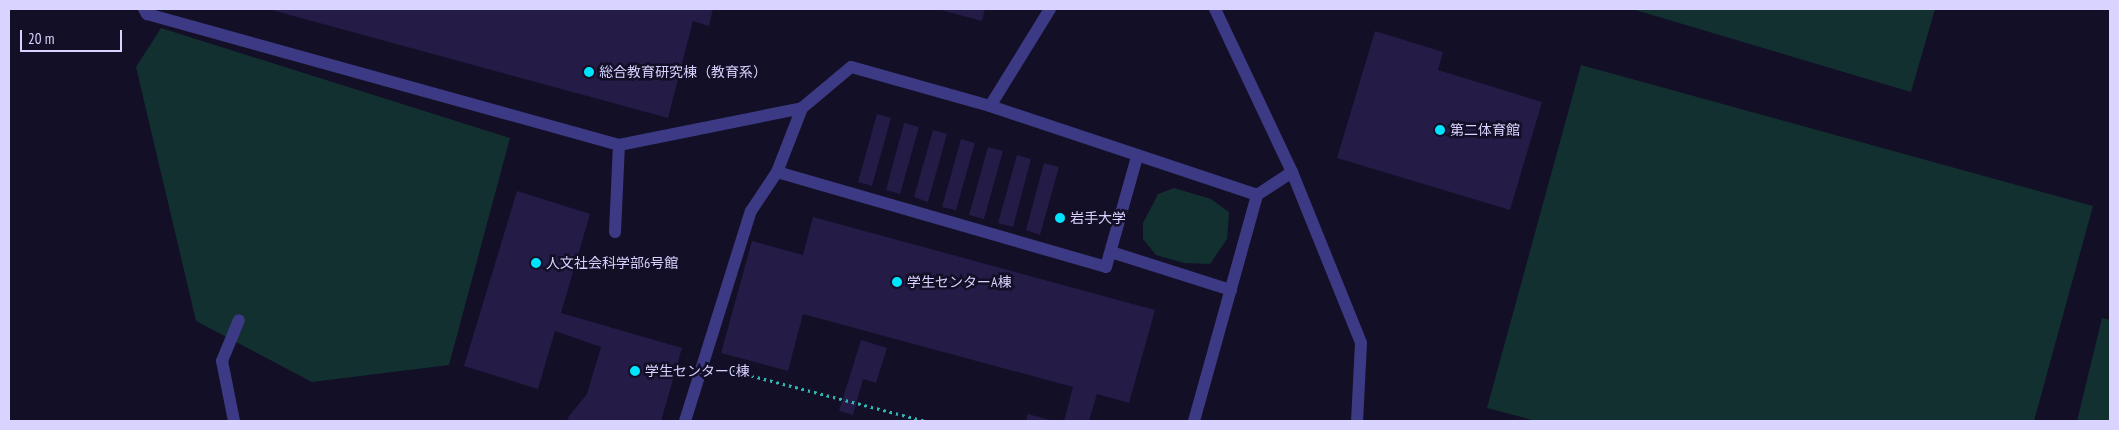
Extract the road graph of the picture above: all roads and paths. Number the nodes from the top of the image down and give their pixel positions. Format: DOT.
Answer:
graph roads {
  1 [pos="144,9"];
  2 [pos="1050,9"];
  3 [pos="1215,9"];
  4 [pos="990,106"];
  5 [pos="802,108"];
  6 [pos="619,145"];
  7 [pos="1137,157"];
  8 [pos="777,172"];
  9 [pos="1292,172"];
  10 [pos="1258,195"];
  11 [pos="614,232"];
  12 [pos="1111,252"];
  13 [pos="1231,290"];
  14 [pos="239,320"];
  15 [pos="703,363"];
  16 [pos="234,421"];
  17 [pos="685,421"];
  18 [pos="926,421"];
  19 [pos="1194,421"];
  20 [pos="1357,421"];
  1 -- 6 [label="lane"];
  2 -- 4 [label="lane"];
  3 -- 9 [label="lane"];
  4 -- 5 [label="lane"];
  4 -- 7 [label="lane"];
  5 -- 6 [label="lane"];
  5 -- 8 [label="lane"];
  6 -- 11 [label="lane"];
  7 -- 10 [label="lane"];
  7 -- 12 [label="lane"];
  8 -- 12 [label="lane"];
  8 -- 15 [label="lane"];
  9 -- 10 [label="lane"];
  9 -- 20 [label="lane"];
  10 -- 13 [label="lane"];
  12 -- 13 [label="lane"];
  13 -- 19 [label="lane"];
  14 -- 16 [label="lane"];
  15 -- 17 [label="lane"];
  15 -- 18 [label="path"];
}
